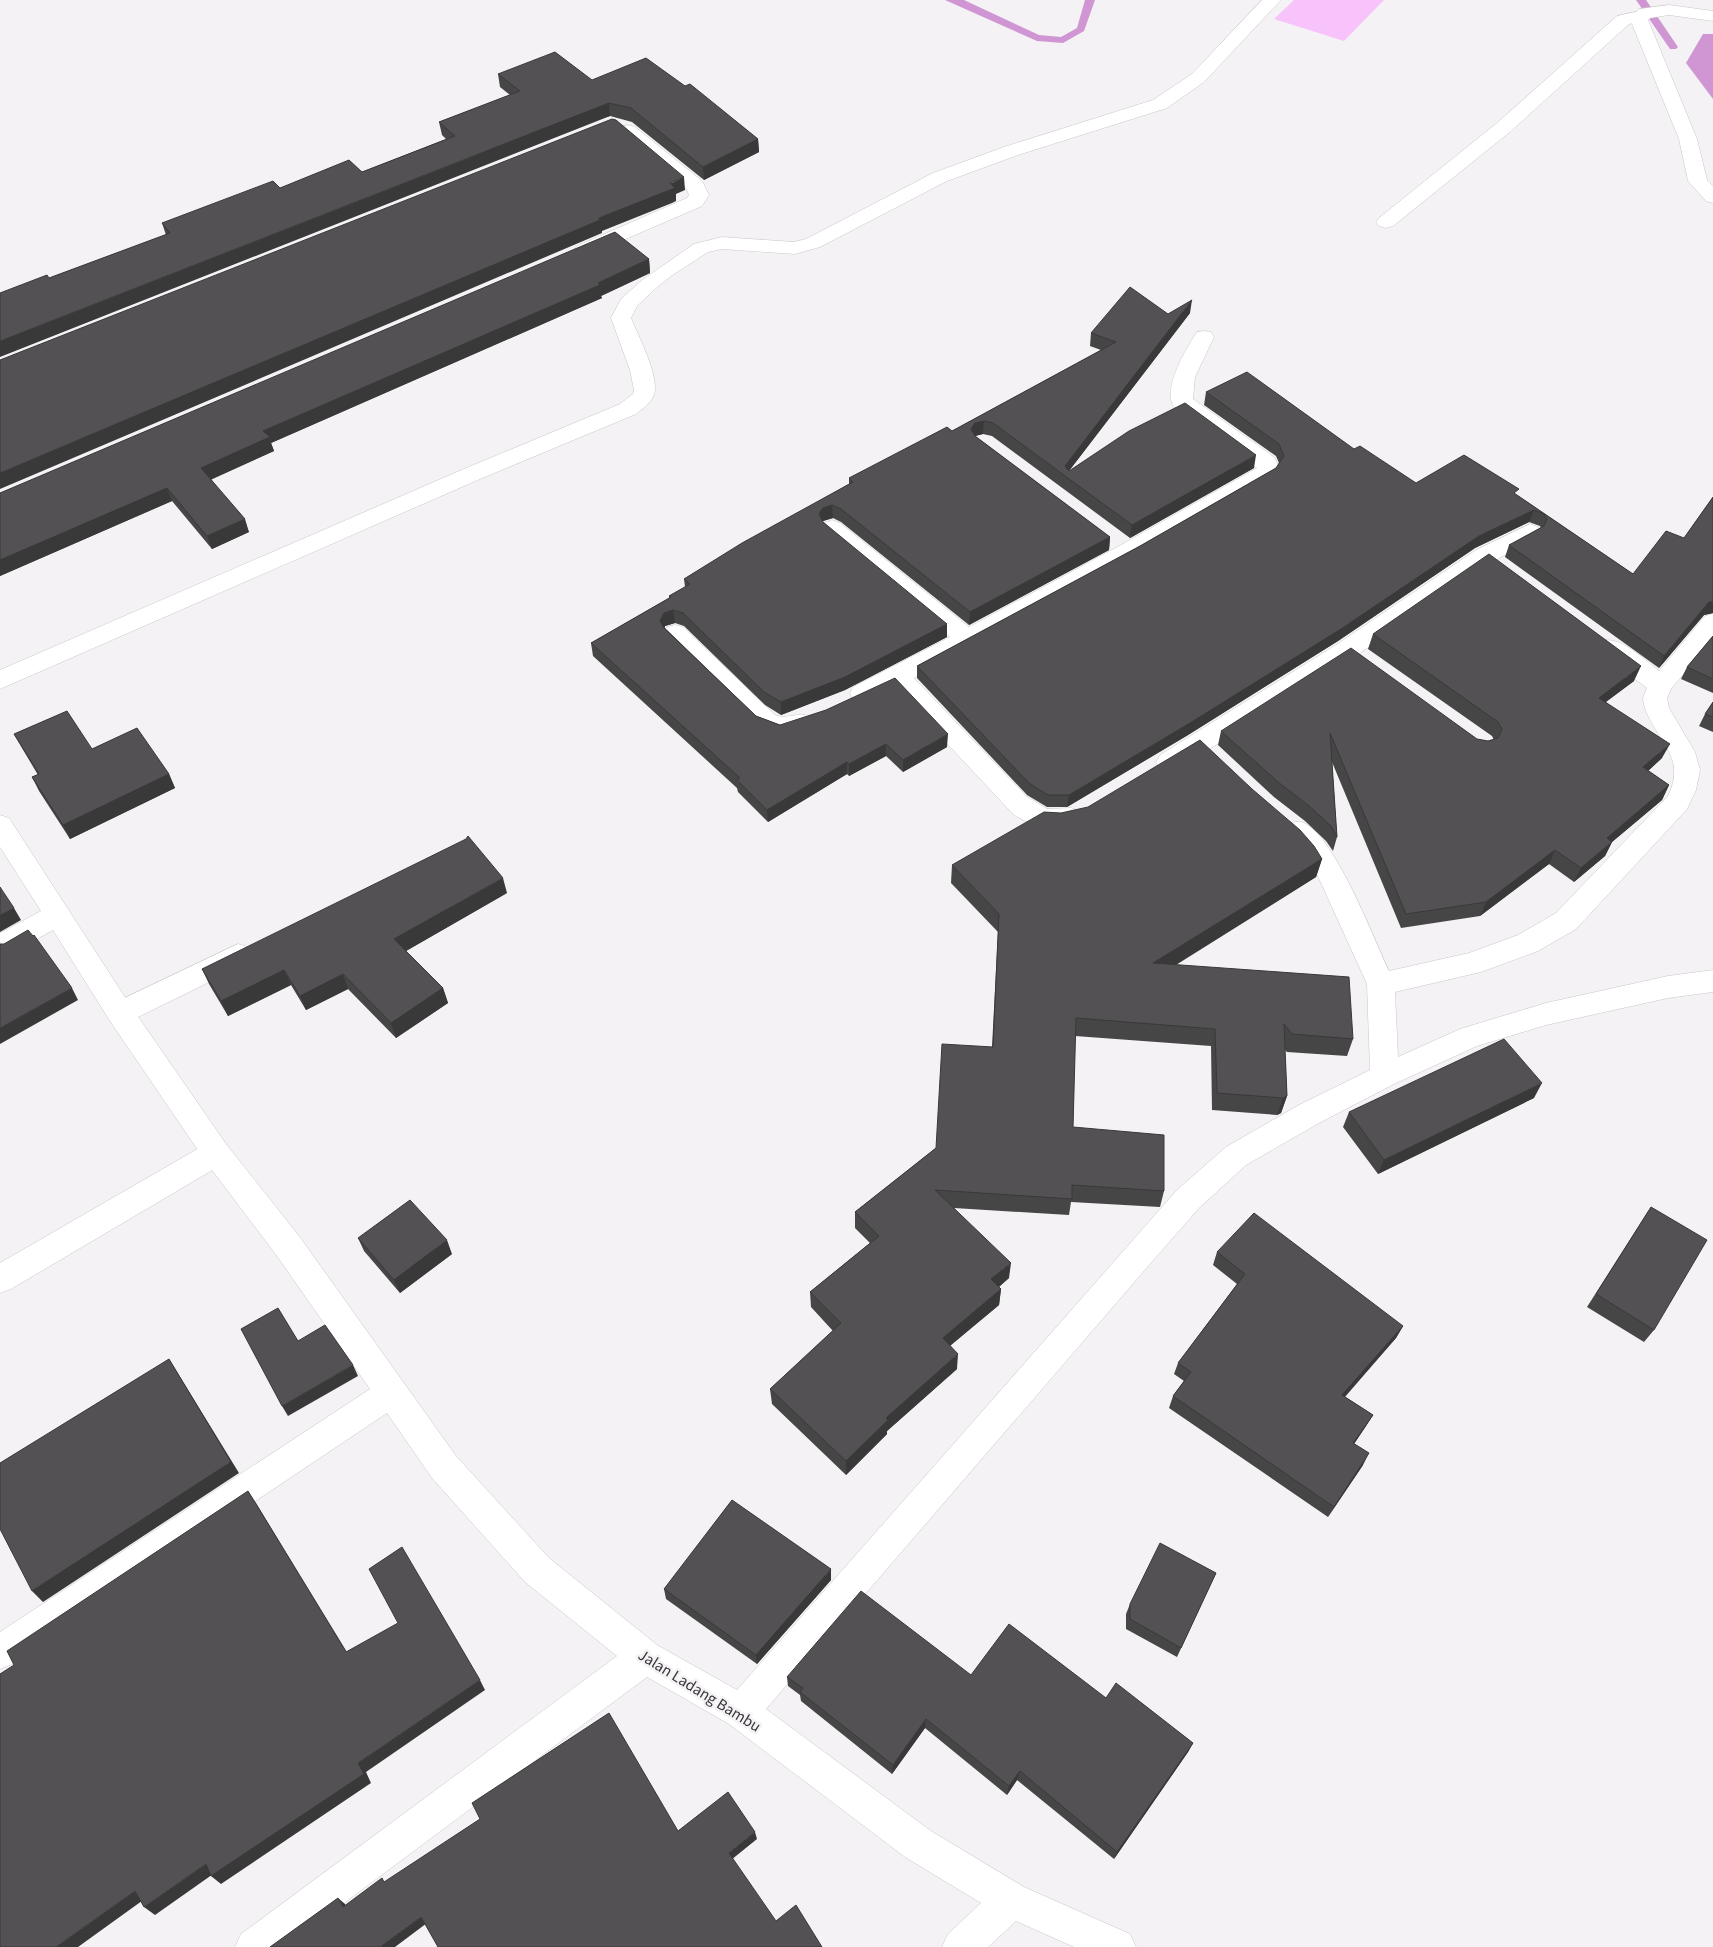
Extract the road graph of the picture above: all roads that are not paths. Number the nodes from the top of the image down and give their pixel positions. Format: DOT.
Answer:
graph roads {
  1 [pos="1272,0"];
  2 [pos="1649,13"];
  3 [pos="1713,16"];
  4 [pos="611,124"];
  5 [pos="1709,193"];
  6 [pos="1386,222"];
  7 [pos="570,256"];
  8 [pos="1204,337"];
  9 [pos="832,528"];
  10 [pos="1530,532"];
  11 [pos="1713,622"];
  12 [pos="1589,632"];
  13 [pos="675,633"];
  14 [pos="966,638"];
  15 [pos="1348,649"];
  16 [pos="1372,666"];
  17 [pos="898,676"];
  18 [pos="0,680"];
  19 [pos="1661,685"];
  20 [pos="844,702"];
  21 [pos="817,715"];
  22 [pos="1149,773"];
  23 [pos="1092,808"];
  24 [pos="1280,817"];
  25 [pos="0,825"];
  26 [pos="58,914"];
  27 [pos="263,942"];
  28 [pos="0,946"];
  29 [pos="1713,981"];
  30 [pos="1381,984"];
  31 [pos="120,1013"];
  32 [pos="1384,1076"];
  33 [pos="216,1153"];
  34 [pos="0,1279"];
  35 [pos="391,1393"];
  36 [pos="0,1652"];
  37 [pos="644,1658"];
  38 [pos="741,1712"];
  39 [pos="1011,1900"];
  40 [pos="254,1947"];
  41 [pos="961,1947"];
  42 [pos="1117,1947"];
  1 -- 18 [label="street"];
  2 -- 3 [label="street"];
  2 -- 5 [label="street"];
  2 -- 6 [label="street"];
  4 -- 7 [label="street"];
  8 -- 14 [label="street"];
  9 -- 14 [label="street"];
  10 -- 15 [label="street"];
  11 -- 19 [label="street"];
  12 -- 19 [label="street"];
  13 -- 21 [label="street"];
  14 -- 17 [label="street"];
  15 -- 16 [label="street"];
  15 -- 22 [label="street"];
  17 -- 20 [label="street"];
  17 -- 23 [label="street"];
  19 -- 30 [label="street"];
  24 -- 30 [label="street"];
  25 -- 26 [label="street, Jalan Ladang Bambu"];
  26 -- 28 [label="street"];
  26 -- 31 [label="street, Jalan Ladang Bambu"];
  27 -- 31 [label="street"];
  29 -- 32 [label="street"];
  30 -- 32 [label="street"];
  31 -- 33 [label="street, Jalan Ladang Bambu"];
  32 -- 38 [label="street"];
  33 -- 34 [label="street"];
  33 -- 35 [label="street, Jalan Ladang Bambu"];
  35 -- 36 [label="street"];
  35 -- 37 [label="street, Jalan Ladang Bambu"];
  37 -- 38 [label="street, Jalan Ladang Bambu"];
  37 -- 40 [label="street"];
  38 -- 39 [label="street, Jalan Ladang Bambu"];
  39 -- 41 [label="street"];
  39 -- 42 [label="street, Jalan Ladang Bambu"];
}
